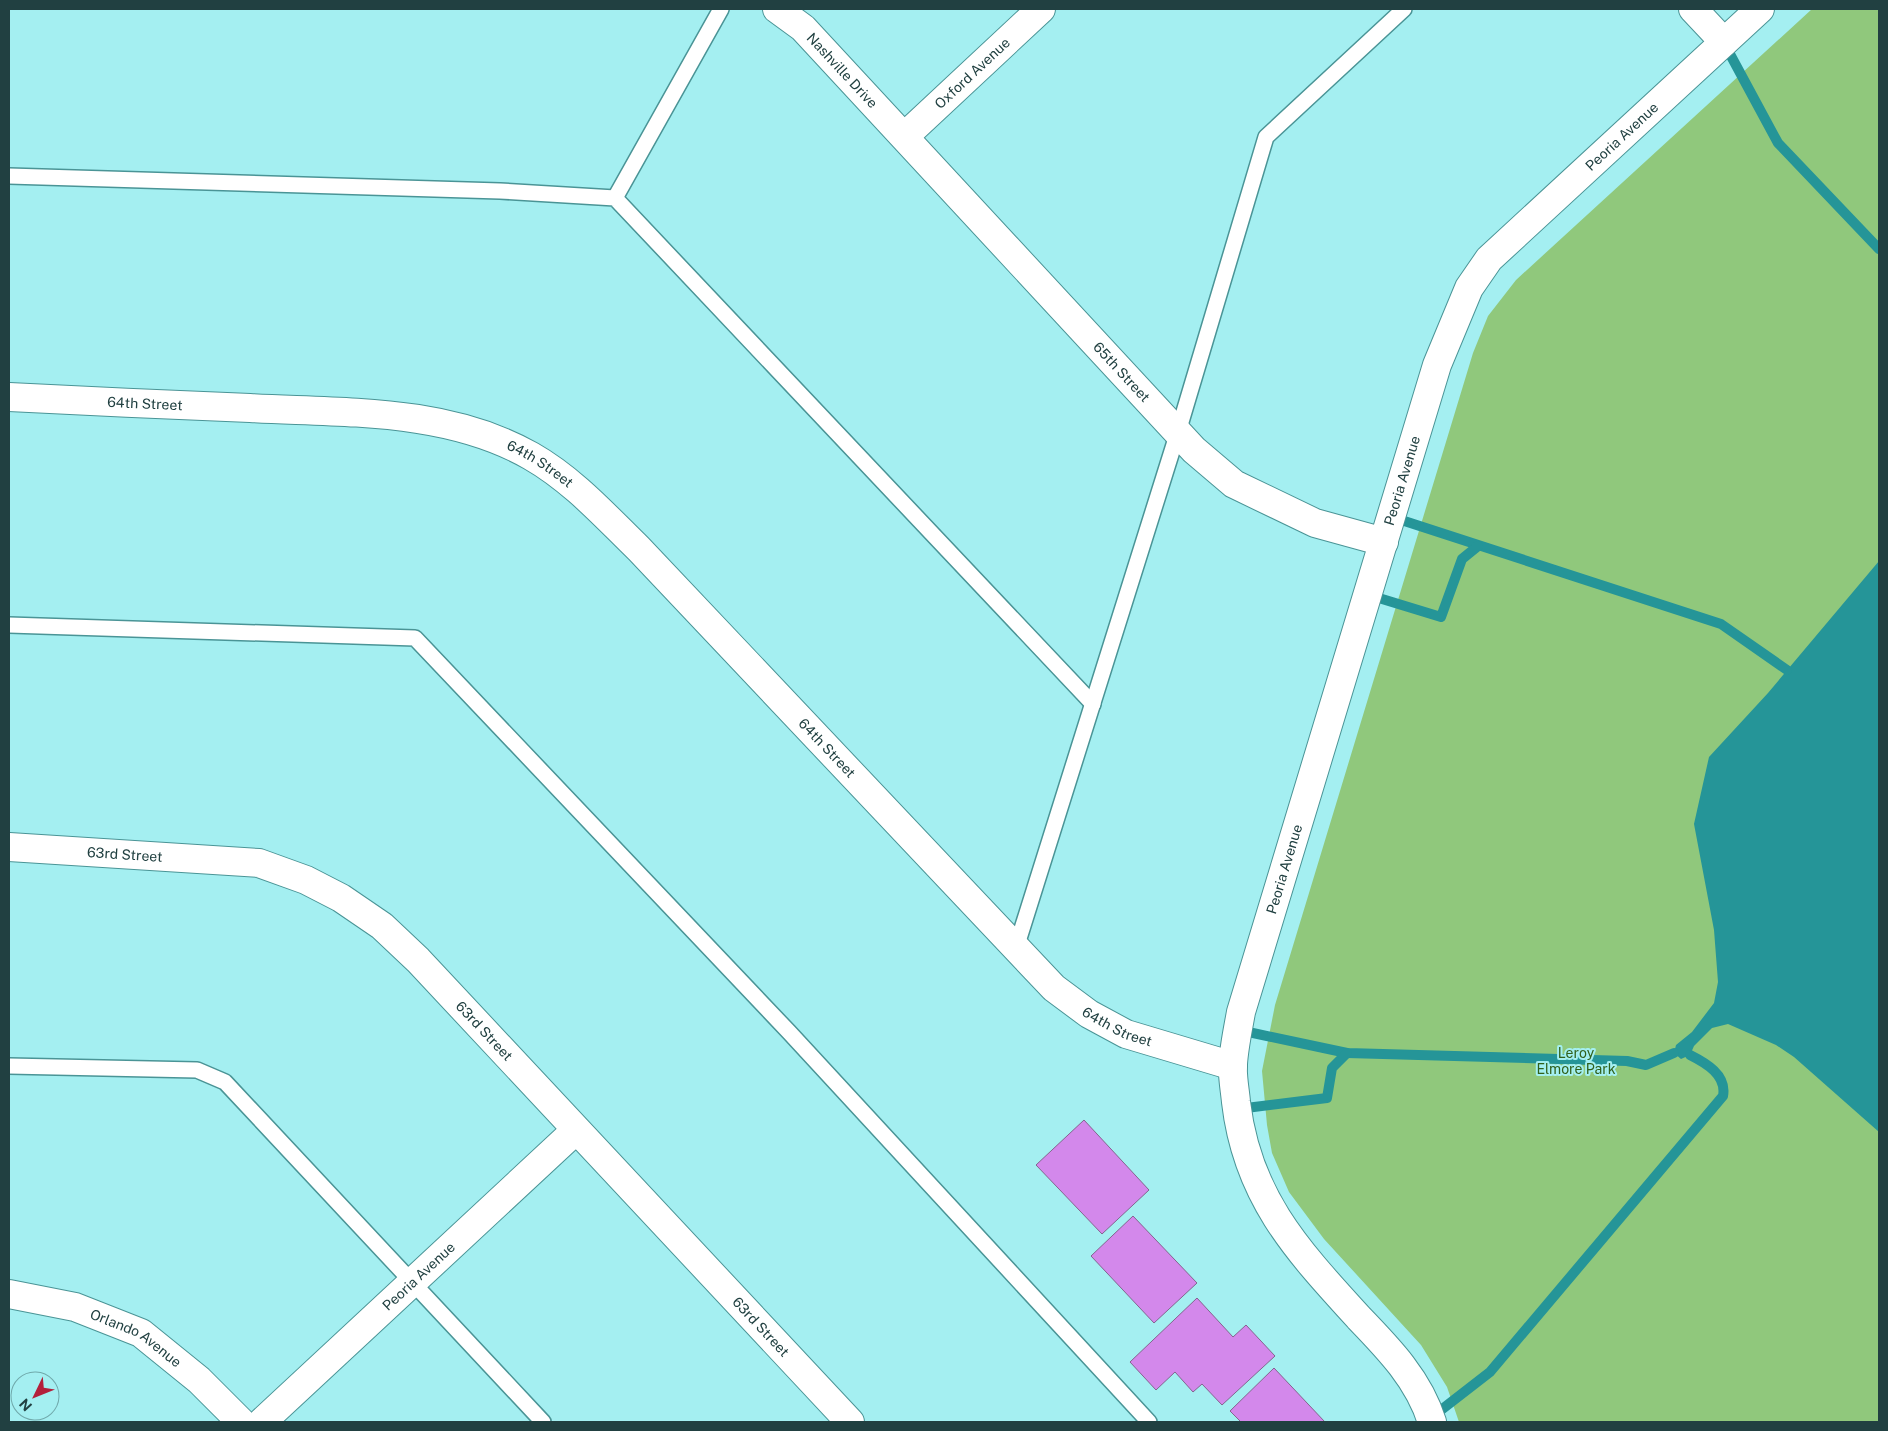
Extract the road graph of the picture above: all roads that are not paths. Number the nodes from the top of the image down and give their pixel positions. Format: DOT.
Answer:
graph roads {
  1 [pos="722,9"];
  2 [pos="777,9"];
  3 [pos="1041,9"];
  4 [pos="1404,9"];
  5 [pos="1693,9"];
  6 [pos="1760,9"];
  7 [pos="1724,42"];
  8 [pos="904,136"];
  9 [pos="9,176"];
  10 [pos="614,198"];
  11 [pos="9,397"];
  12 [pos="1178,432"];
  13 [pos="1384,542"];
  14 [pos="9,624"];
  15 [pos="1093,704"];
  16 [pos="9,847"];
  17 [pos="1016,948"];
  18 [pos="9,1066"];
  19 [pos="1232,1066"];
  20 [pos="576,1130"];
  21 [pos="413,1282"];
  22 [pos="9,1294"];
  23 [pos="241,1422"];
  24 [pos="262,1422"];
  25 [pos="543,1422"];
  26 [pos="850,1422"];
  27 [pos="1149,1422"];
  28 [pos="1432,1422"];
  1 -- 10 [label="lane"];
  2 -- 8 [label="street, Nashville Drive"];
  3 -- 8 [label="street, Oxford Avenue"];
  4 -- 12 [label="lane"];
  5 -- 7 [label="street"];
  6 -- 7 [label="street, Peoria Avenue"];
  7 -- 13 [label="street, Peoria Avenue"];
  8 -- 12 [label="street, 65th Street"];
  9 -- 10 [label="lane"];
  10 -- 15 [label="lane"];
  11 -- 17 [label="street, 64th Street"];
  12 -- 13 [label="street, 65th Street"];
  12 -- 15 [label="lane"];
  13 -- 19 [label="street, Peoria Avenue"];
  14 -- 27 [label="lane"];
  15 -- 17 [label="lane"];
  16 -- 20 [label="street, 63rd Street"];
  17 -- 19 [label="street, 64th Street"];
  18 -- 21 [label="lane"];
  19 -- 28 [label="street"];
  20 -- 21 [label="street, Peoria Avenue"];
  20 -- 26 [label="street, 63rd Street"];
  21 -- 24 [label="street, Peoria Avenue"];
  21 -- 25 [label="lane"];
  22 -- 23 [label="street, Orlando Avenue"];
}
